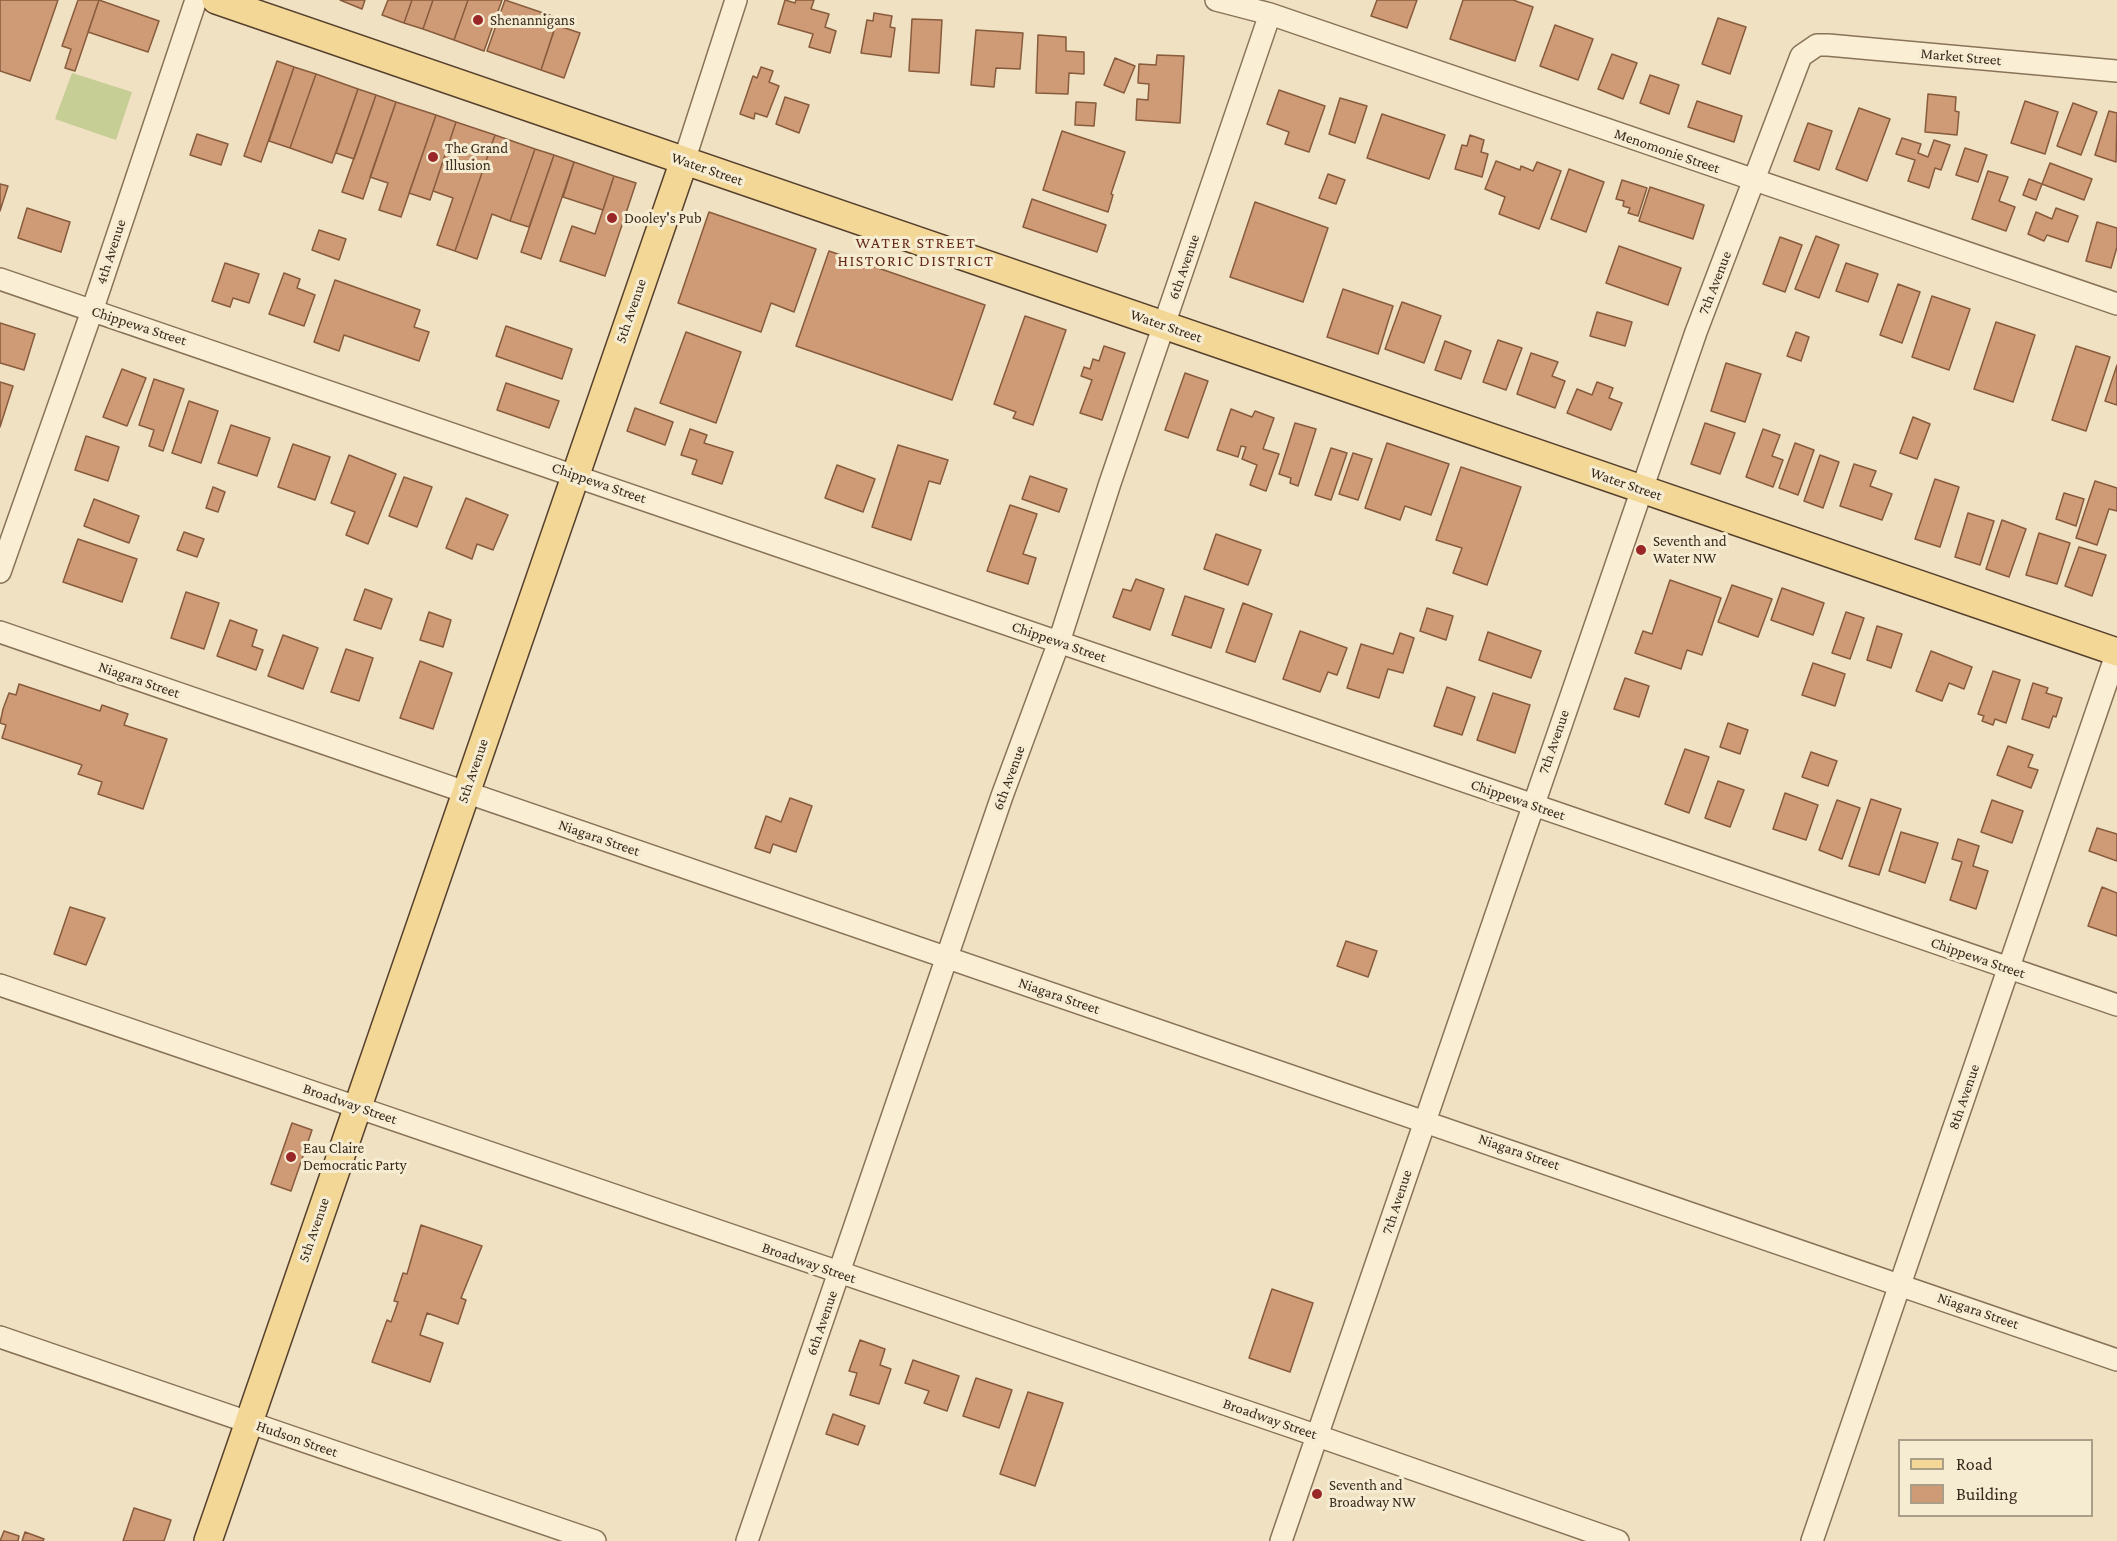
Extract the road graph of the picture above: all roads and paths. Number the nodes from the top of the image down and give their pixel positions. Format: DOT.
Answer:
graph roads {
  1 [pos="196,0"];
  2 [pos="216,0"];
  3 [pos="736,0"];
  4 [pos="1216,0"];
  5 [pos="1270,14"];
  6 [pos="1806,51"];
  7 [pos="2117,71"];
  8 [pos="684,161"];
  9 [pos="1754,182"];
  10 [pos="0,279"];
  11 [pos="2117,304"];
  12 [pos="92,311"];
  13 [pos="1164,325"];
  14 [pos="575,475"];
  15 [pos="1641,489"];
  16 [pos="0,572"];
  17 [pos="0,632"];
  18 [pos="1059,642"];
  19 [pos="2117,652"];
  20 [pos="466,792"];
  21 [pos="1533,805"];
  22 [pos="948,958"];
  23 [pos="2008,968"];
  24 [pos="0,985"];
  25 [pos="2117,1005"];
  26 [pos="357,1106"];
  27 [pos="1425,1119"];
  28 [pos="840,1274"];
  29 [pos="1902,1284"];
  30 [pos="0,1337"];
  31 [pos="2117,1360"];
  32 [pos="249,1423"];
  33 [pos="1317,1435"];
  34 [pos="208,1541"];
  35 [pos="595,1541"];
  36 [pos="747,1541"];
  37 [pos="1281,1541"];
  38 [pos="1618,1541"];
  39 [pos="1812,1541"];
  1 -- 12 [label="street, 4th Avenue"];
  2 -- 8 [label="main road, Water Street"];
  3 -- 8 [label="street, 5th Avenue"];
  4 -- 5 [label="street, Menomonie Street"];
  5 -- 9 [label="street, Menomonie Street"];
  5 -- 13 [label="street, 6th Avenue"];
  6 -- 7 [label="street, Market Street"];
  6 -- 9 [label="street, 7th Avenue"];
  8 -- 13 [label="main road, Water Street"];
  8 -- 14 [label="main road, 5th Avenue"];
  9 -- 11 [label="street, Menomonie Street"];
  9 -- 15 [label="street, 7th Avenue"];
  10 -- 12 [label="street, Chippewa Street"];
  12 -- 14 [label="street, Chippewa Street"];
  12 -- 16 [label="street, 4th Avenue"];
  13 -- 15 [label="main road, Water Street"];
  13 -- 18 [label="street, 6th Avenue"];
  14 -- 18 [label="street, Chippewa Street"];
  14 -- 20 [label="main road, 5th Avenue"];
  15 -- 19 [label="main road, Water Street"];
  15 -- 21 [label="street, 7th Avenue"];
  17 -- 20 [label="street, Niagara Street"];
  18 -- 21 [label="street, Chippewa Street"];
  18 -- 22 [label="street, 6th Avenue"];
  19 -- 23 [label="street, 8th Avenue"];
  20 -- 22 [label="street, Niagara Street"];
  20 -- 26 [label="main road, 5th Avenue"];
  21 -- 23 [label="street, Chippewa Street"];
  21 -- 27 [label="street, 7th Avenue"];
  22 -- 27 [label="street, Niagara Street"];
  22 -- 28 [label="street, 6th Avenue"];
  23 -- 25 [label="street, Chippewa Street"];
  23 -- 29 [label="street, 8th Avenue"];
  24 -- 26 [label="street, Broadway Street"];
  26 -- 28 [label="street, Broadway Street"];
  26 -- 32 [label="main road, 5th Avenue"];
  27 -- 29 [label="street, Niagara Street"];
  27 -- 33 [label="street, 7th Avenue"];
  28 -- 33 [label="street, Broadway Street"];
  28 -- 36 [label="street, 6th Avenue"];
  29 -- 31 [label="street, Niagara Street"];
  29 -- 39 [label="street, 8th Avenue"];
  30 -- 32 [label="street, Hudson Street"];
  32 -- 34 [label="main road, 5th Avenue"];
  32 -- 35 [label="street, Hudson Street"];
  33 -- 37 [label="street, 7th Avenue"];
  33 -- 38 [label="street, Broadway Street"];
}
